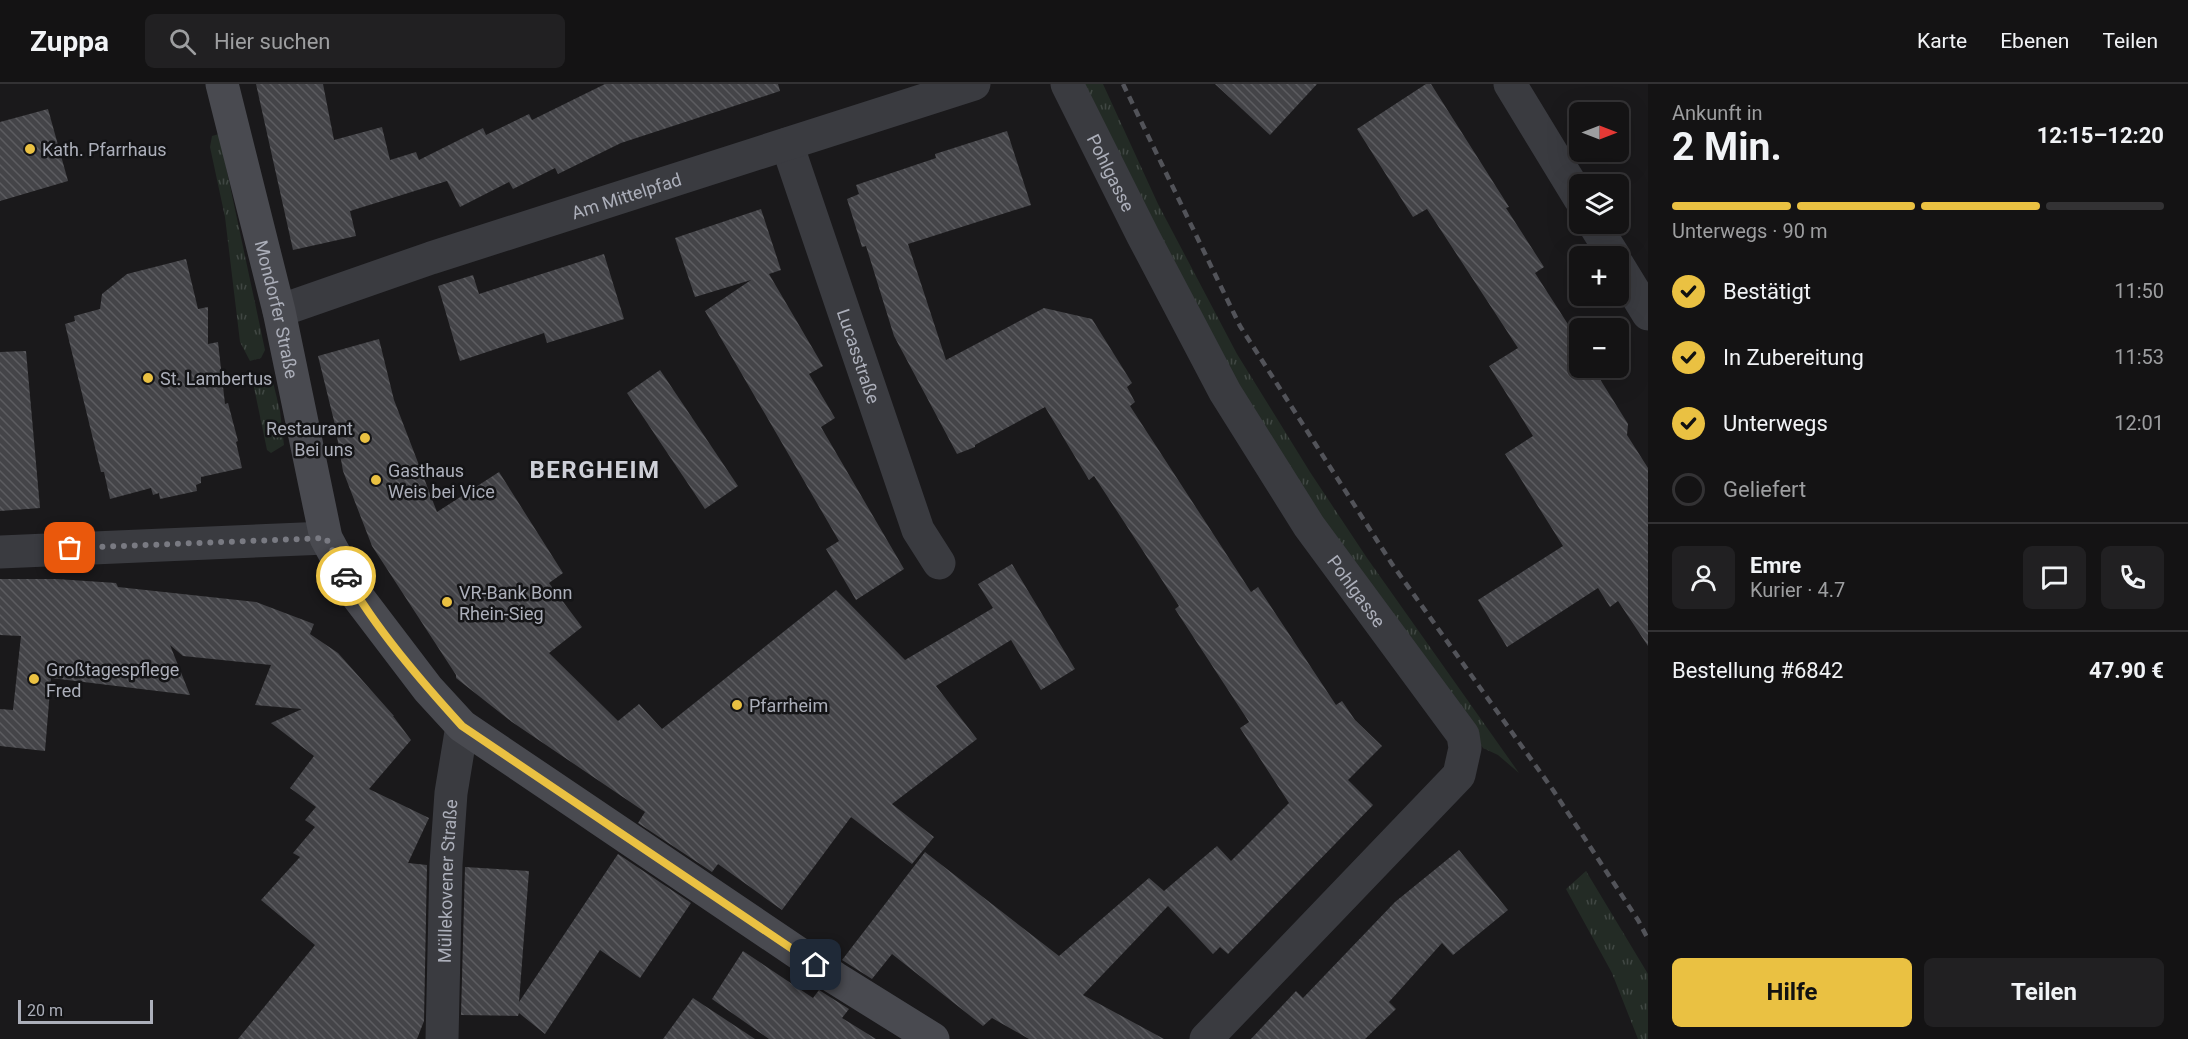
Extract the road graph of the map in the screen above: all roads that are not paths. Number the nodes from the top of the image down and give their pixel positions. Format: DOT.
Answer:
graph roads {
  1 [pos="222,84"];
  2 [pos="974,84"];
  3 [pos="1067,84"];
  4 [pos="1510,84"];
  5 [pos="787,144"];
  6 [pos="1569,181"];
  7 [pos="1629,282"];
  8 [pos="279,311"];
  9 [pos="1648,314"];
  10 [pos="326,538"];
  11 [pos="0,552"];
  12 [pos="939,562"];
  13 [pos="462,726"];
  14 [pos="441,1039"];
  15 [pos="933,1039"];
  16 [pos="1206,1039"];
  1 -- 8 [label="street, Mondorfer Straße"];
  2 -- 5 [label="street, Am Mittelpfad"];
  3 -- 16 [label="street, Pohlgasse"];
  4 -- 6 [label="street"];
  5 -- 8 [label="street, Am Mittelpfad"];
  5 -- 12 [label="street, Lucasstraße"];
  7 -- 9 [label="street"];
  8 -- 10 [label="street, Mondorfer Straße"];
  10 -- 11 [label="street"];
  10 -- 13 [label="street, Mondorfer Straße"];
  13 -- 14 [label="street, Müllekovener Straße"];
  13 -- 15 [label="street, Mondorfer Straße"];
}
